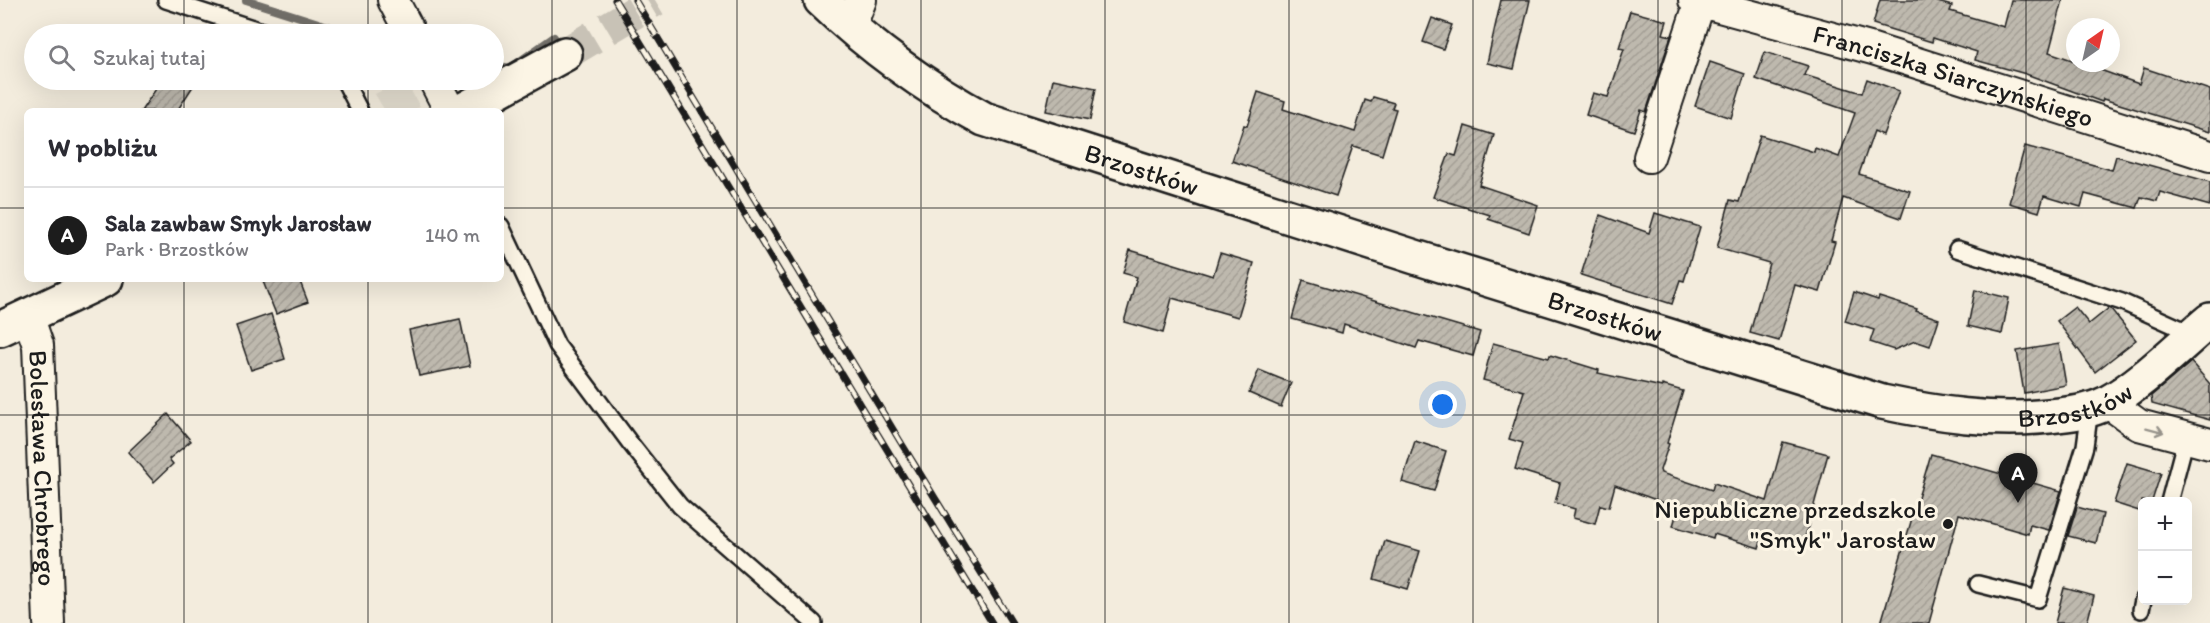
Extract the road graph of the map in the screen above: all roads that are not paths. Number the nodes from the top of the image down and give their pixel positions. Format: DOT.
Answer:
graph roads {
  1 [pos="166,0"];
  2 [pos="393,0"];
  3 [pos="821,0"];
  4 [pos="1697,1"];
  5 [pos="856,14"];
  6 [pos="240,24"];
  7 [pos="406,24"];
  8 [pos="565,54"];
  9 [pos="504,87"];
  10 [pos="349,90"];
  11 [pos="439,90"];
  12 [pos="499,90"];
  13 [pos="358,108"];
  14 [pos="448,108"];
  15 [pos="466,108"];
  16 [pos="2210,156"];
  17 [pos="1649,157"];
  18 [pos="504,232"];
  19 [pos="1957,249"];
  20 [pos="100,282"];
  21 [pos="14,322"];
  22 [pos="2202,327"];
  23 [pos="2098,406"];
  24 [pos="2198,441"];
  25 [pos="2171,497"];
  26 [pos="1978,584"];
  27 [pos="49,623"];
  28 [pos="814,623"];
  1 -- 6 [label="lane"];
  2 -- 7 [label="street"];
  3 -- 5 [label="street, Brzostków"];
  4 -- 16 [label="street, Franciszka Siarczyńskiego"];
  4 -- 17 [label="street"];
  5 -- 23 [label="street, Brzostków"];
  8 -- 9 [label="street"];
  10 -- 13 [label="lane"];
  11 -- 14 [label="street"];
  12 -- 15 [label="street"];
  18 -- 28 [label="lane"];
  19 -- 22 [label="lane"];
  20 -- 21 [label="street"];
  21 -- 27 [label="street, Bolesława Chrobrego"];
  22 -- 23 [label="street, Brzostków"];
  23 -- 24 [label="street, one-way"];
  23 -- 26 [label="lane"];
  24 -- 25 [label="lane"];
}
